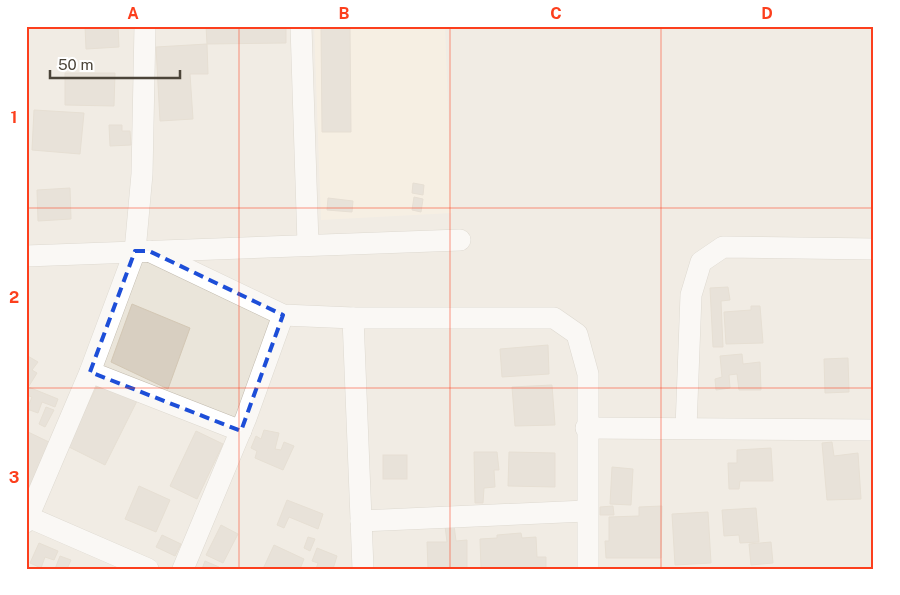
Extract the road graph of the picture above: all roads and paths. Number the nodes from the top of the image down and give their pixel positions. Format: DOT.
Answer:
graph roads {
  1 [pos="145,26"];
  2 [pos="301,26"];
  3 [pos="460,240"];
  4 [pos="308,244"];
  5 [pos="874,249"];
  6 [pos="142,251"];
  7 [pos="26,256"];
  8 [pos="283,315"];
  9 [pos="353,318"];
  10 [pos="90,372"];
  11 [pos="586,428"];
  12 [pos="686,428"];
  13 [pos="874,430"];
  14 [pos="241,431"];
  15 [pos="586,511"];
  16 [pos="27,519"];
  17 [pos="361,521"];
  18 [pos="148,569"];
  19 [pos="183,569"];
  20 [pos="363,569"];
  21 [pos="588,569"];
  1 -- 6 [label="street"];
  2 -- 4 [label="street"];
  3 -- 4 [label="street"];
  4 -- 6 [label="street"];
  5 -- 12 [label="street"];
  6 -- 7 [label="street"];
  6 -- 8 [label="street"];
  6 -- 10 [label="street"];
  8 -- 9 [label="street"];
  8 -- 14 [label="street"];
  9 -- 11 [label="street"];
  9 -- 17 [label="street"];
  10 -- 14 [label="street"];
  10 -- 16 [label="street"];
  11 -- 12 [label="street"];
  11 -- 15 [label="street"];
  12 -- 13 [label="street"];
  14 -- 19 [label="street"];
  15 -- 17 [label="street"];
  15 -- 21 [label="street"];
  16 -- 18 [label="street"];
  17 -- 20 [label="street"];
}
